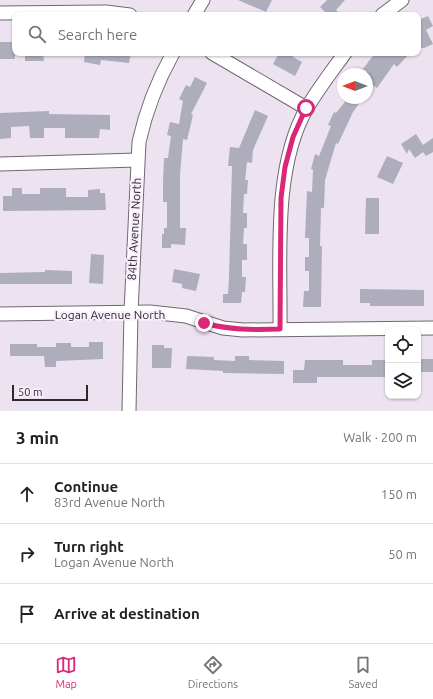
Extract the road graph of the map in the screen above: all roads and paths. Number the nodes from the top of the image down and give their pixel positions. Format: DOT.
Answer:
graph roads {
  1 [pos="203,0"];
  2 [pos="402,0"];
  3 [pos="196,12"];
  4 [pos="386,12"];
  5 [pos="0,13"];
  6 [pos="12,13"];
  7 [pos="172,56"];
  8 [pos="217,56"];
  9 [pos="343,56"];
  10 [pos="306,108"];
  11 [pos="137,160"];
  12 [pos="0,164"];
  13 [pos="130,312"];
  14 [pos="0,314"];
  15 [pos="433,328"];
  16 [pos="280,329"];
  17 [pos="129,411"];
  1 -- 3 [label="street"];
  2 -- 4 [label="street"];
  5 -- 6 [label="street"];
  7 -- 11 [label="street, 84th Avenue North"];
  8 -- 10 [label="street"];
  9 -- 10 [label="street"];
  10 -- 16 [label="street"];
  11 -- 12 [label="street"];
  11 -- 13 [label="street, 84th Avenue North"];
  13 -- 14 [label="street, Logan Avenue North"];
  13 -- 16 [label="street, Logan Avenue North"];
  13 -- 17 [label="street, 84th Avenue North"];
  15 -- 16 [label="street, Logan Avenue North"];
}
